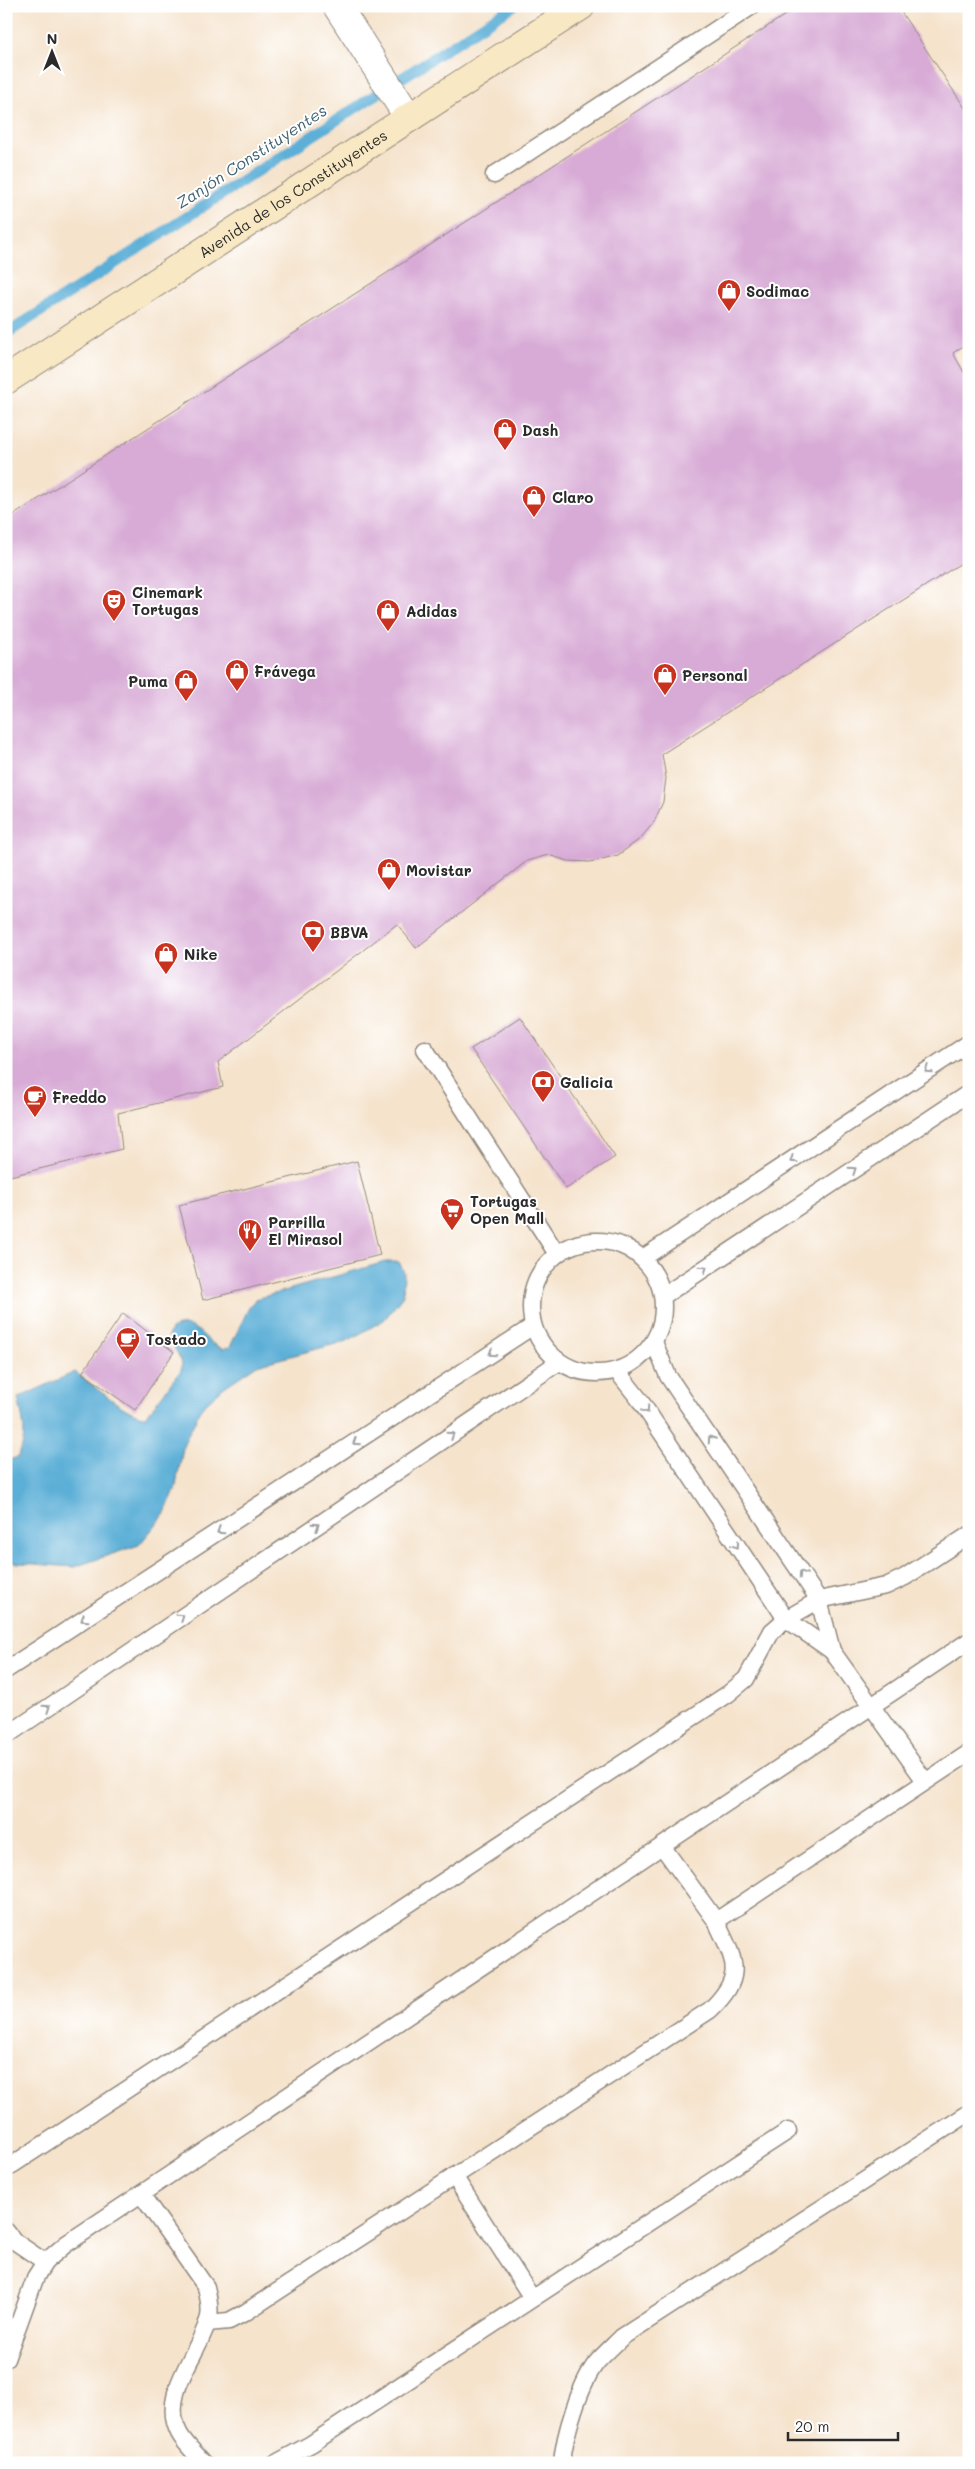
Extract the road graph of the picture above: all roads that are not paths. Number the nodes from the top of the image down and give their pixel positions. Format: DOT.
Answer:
graph roads {
  1 [pos="337,6"];
  2 [pos="581,6"];
  3 [pos="752,6"];
  4 [pos="405,112"];
  5 [pos="494,175"];
  6 [pos="6,380"];
  7 [pos="969,1043"];
  8 [pos="425,1049"];
  9 [pos="969,1093"];
  10 [pos="557,1254"];
  11 [pos="643,1258"];
  12 [pos="663,1296"];
  13 [pos="533,1326"];
  14 [pos="654,1342"];
  15 [pos="559,1362"];
  16 [pos="616,1371"];
  17 [pos="969,1535"];
  18 [pos="819,1600"];
  19 [pos="786,1619"];
  20 [pos="969,1641"];
  21 [pos="832,1651"];
  22 [pos="6,1670"];
  23 [pos="871,1706"];
  24 [pos="6,1736"];
  25 [pos="969,1753"];
  26 [pos="925,1782"];
  27 [pos="662,1846"];
  28 [pos="716,1921"];
  29 [pos="969,2113"];
  30 [pos="788,2130"];
  31 [pos="6,2169"];
  32 [pos="454,2176"];
  33 [pos="141,2194"];
  34 [pos="6,2231"];
  35 [pos="45,2262"];
  36 [pos="532,2298"];
  37 [pos="206,2323"];
  38 [pos="6,2359"];
  39 [pos="204,2463"];
  40 [pos="276,2463"];
  41 [pos="562,2463"];
  1 -- 4 [label="street"];
  2 -- 4 [label="street, Avenida de los Constituyentes"];
  3 -- 5 [label="lane"];
  4 -- 6 [label="street, Avenida de los Constituyentes"];
  7 -- 11 [label="lane, one-way"];
  8 -- 10 [label="lane"];
  12 -- 9 [label="lane, one-way"];
  10 -- 11 [label="lane"];
  10 -- 13 [label="lane"];
  11 -- 12 [label="lane"];
  12 -- 14 [label="lane"];
  13 -- 15 [label="lane"];
  13 -- 22 [label="lane, one-way"];
  14 -- 16 [label="lane"];
  18 -- 14 [label="lane, one-way"];
  15 -- 16 [label="lane"];
  24 -- 15 [label="lane, one-way"];
  16 -- 19 [label="lane, one-way"];
  17 -- 18 [label="lane"];
  18 -- 19 [label="lane"];
  18 -- 21 [label="lane"];
  19 -- 21 [label="lane"];
  19 -- 31 [label="lane"];
  20 -- 23 [label="lane"];
  21 -- 23 [label="lane"];
  23 -- 26 [label="lane"];
  23 -- 27 [label="lane"];
  25 -- 26 [label="lane"];
  26 -- 28 [label="lane"];
  27 -- 28 [label="lane"];
  27 -- 33 [label="lane"];
  28 -- 32 [label="lane"];
  29 -- 41 [label="lane"];
  30 -- 36 [label="lane"];
  32 -- 36 [label="lane"];
  32 -- 37 [label="lane"];
  33 -- 35 [label="lane"];
  33 -- 37 [label="lane"];
  34 -- 35 [label="lane"];
  35 -- 38 [label="lane"];
  36 -- 40 [label="lane"];
  37 -- 39 [label="lane"];
}
